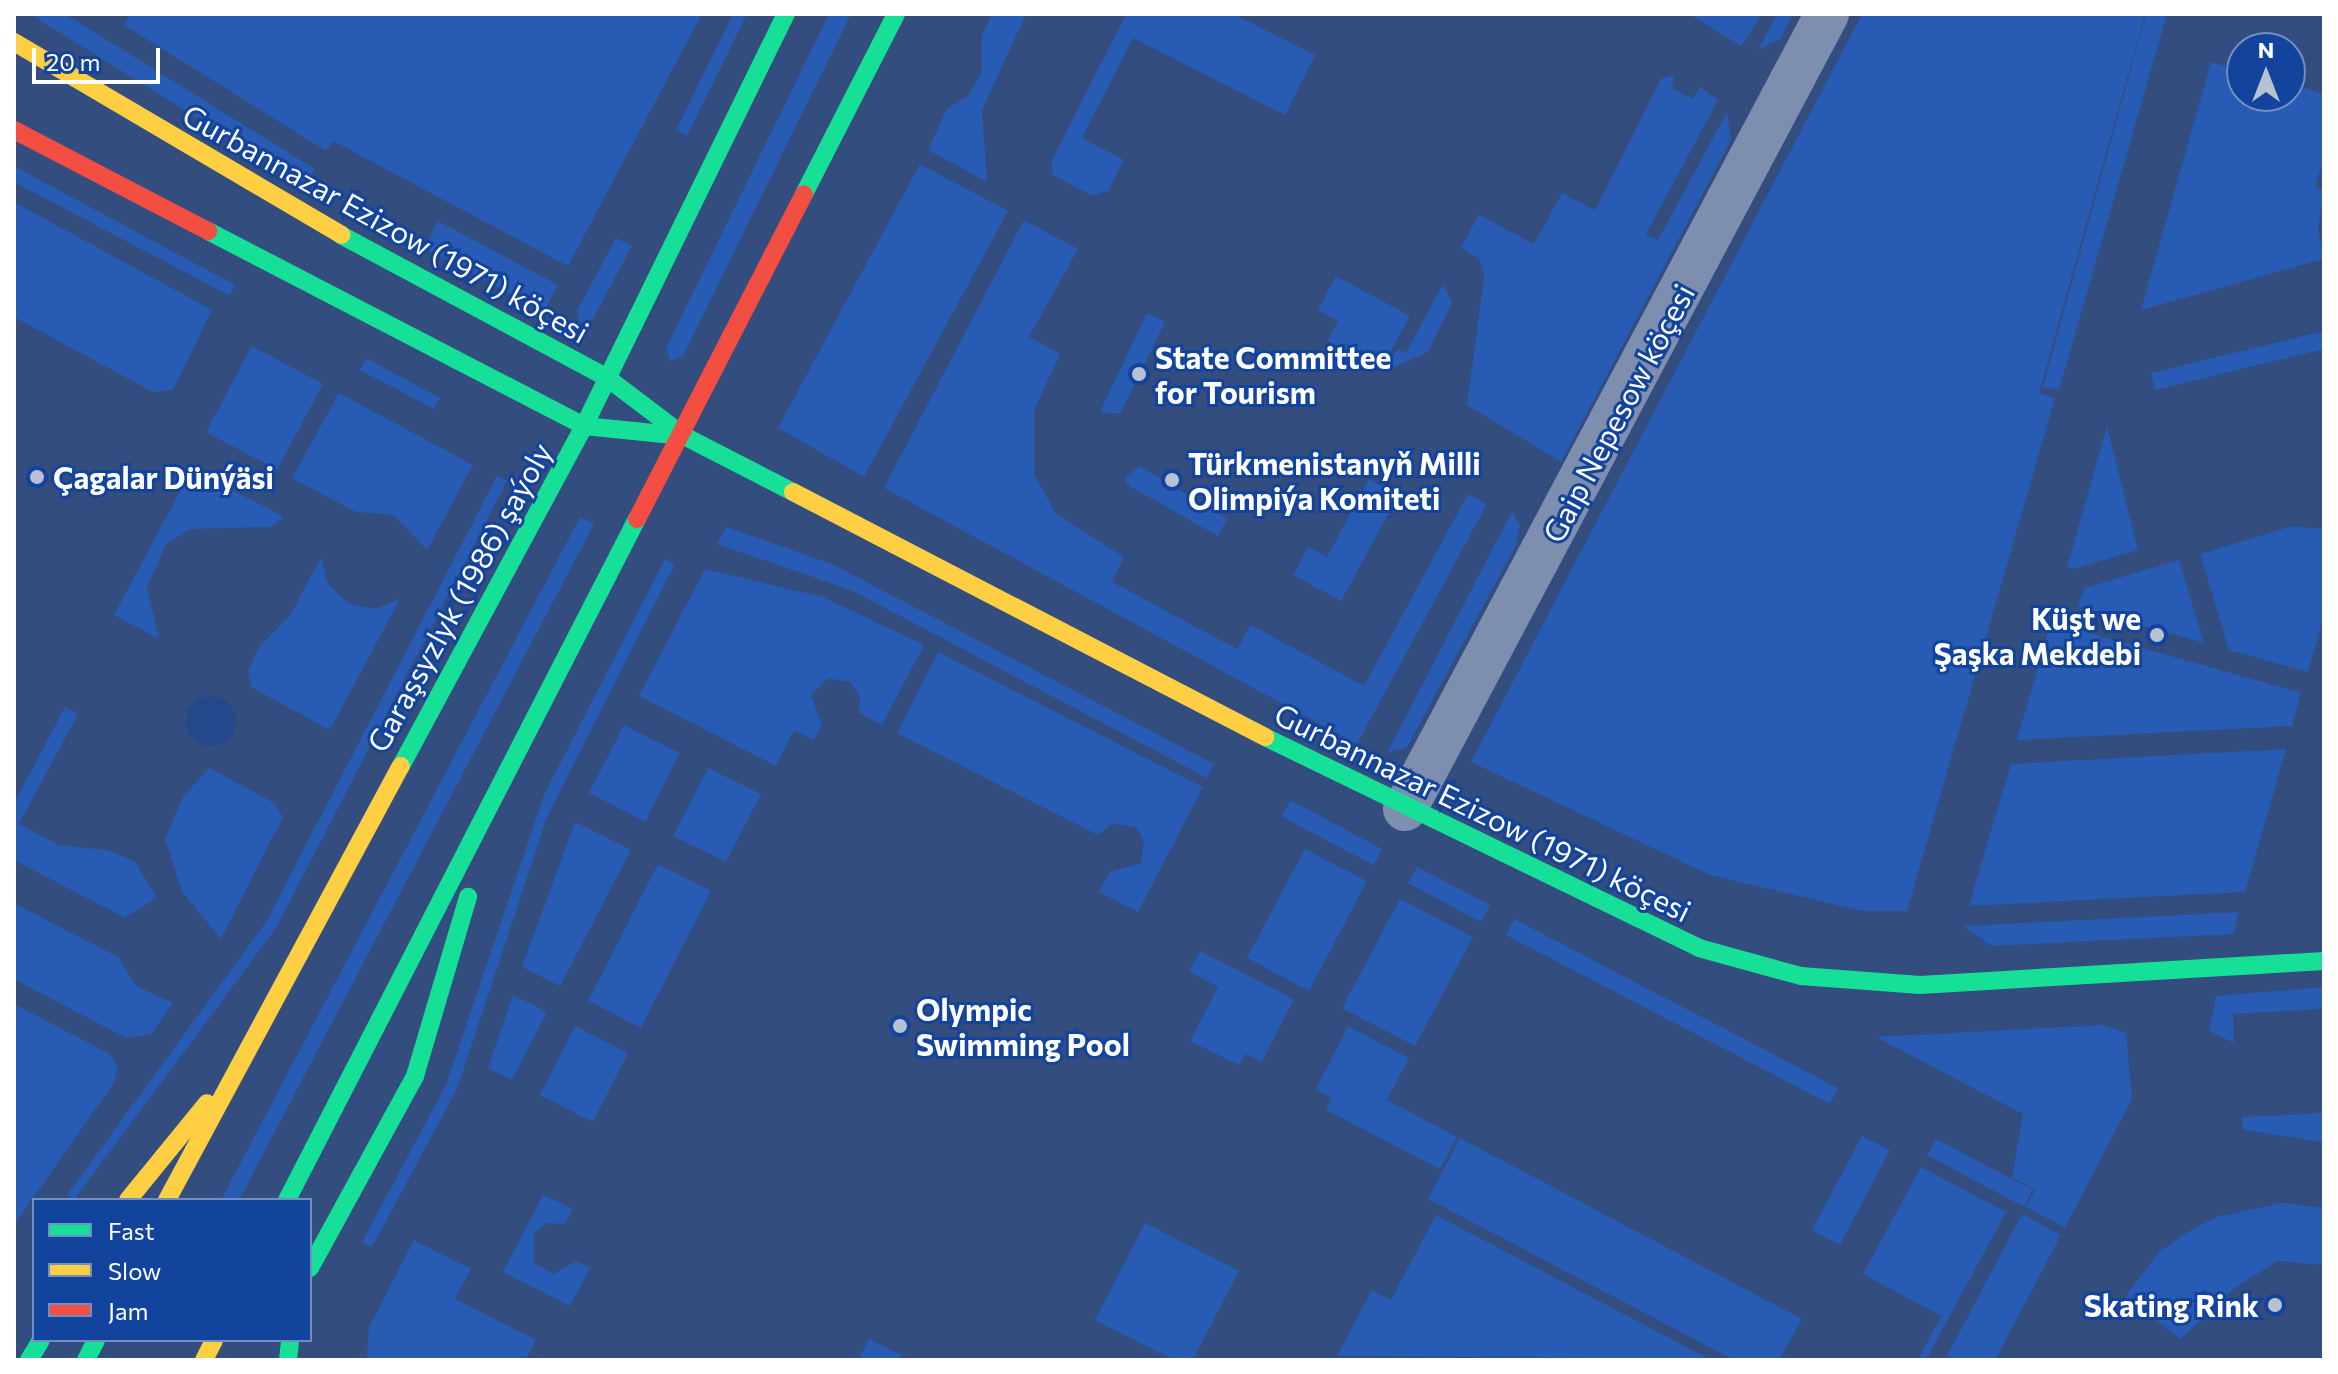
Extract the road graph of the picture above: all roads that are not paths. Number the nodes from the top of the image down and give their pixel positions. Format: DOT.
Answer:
graph roads {
  1 [pos="786,14"];
  2 [pos="896,14"];
  3 [pos="1827,14"];
  4 [pos="14,42"];
  5 [pos="14,130"];
  6 [pos="606,377"];
  7 [pos="584,426"];
  8 [pos="684,436"];
  9 [pos="495,803"];
  10 [pos="1405,809"];
  11 [pos="2324,961"];
  12 [pos="232,1073"];
  13 [pos="130,1198"];
  14 [pos="168,1198"];
  15 [pos="288,1198"];
  16 [pos="312,1264"];
  17 [pos="40,1342"];
  18 [pos="95,1342"];
  19 [pos="213,1342"];
  20 [pos="29,1360"];
  21 [pos="86,1360"];
  22 [pos="204,1360"];
  1 -- 6 [label="main road, Garaşsyzlyk (1986) şaýoly"];
  2 -- 8 [label="main road"];
  3 -- 10 [label="street, Gaip Nepesow köçesi"];
  4 -- 6 [label="main road, Gurbannazar Ezizow (1971) köçesi"];
  5 -- 7 [label="main road, Gurbannazar Ezizow (1971) köçesi"];
  6 -- 7 [label="main road, Garaşsyzlyk (1986) şaýoly"];
  6 -- 8 [label="main road, Gurbannazar Ezizow (1971) köçesi"];
  7 -- 8 [label="main road, Gurbannazar Ezizow (1971) köçesi"];
  7 -- 12 [label="main road, Garaşsyzlyk (1986) şaýoly"];
  8 -- 9 [label="main road"];
  8 -- 10 [label="main road, Gurbannazar Ezizow (1971) köçesi"];
  9 -- 15 [label="main road"];
  9 -- 16 [label="main road"];
  10 -- 11 [label="main road, Gurbannazar Ezizow (1971) köçesi"];
  12 -- 13 [label="main road"];
  12 -- 14 [label="main road, Garaşsyzlyk (1986) şaýoly"];
  17 -- 20 [label="main road"];
  18 -- 21 [label="main road"];
  19 -- 22 [label="main road"];
}
